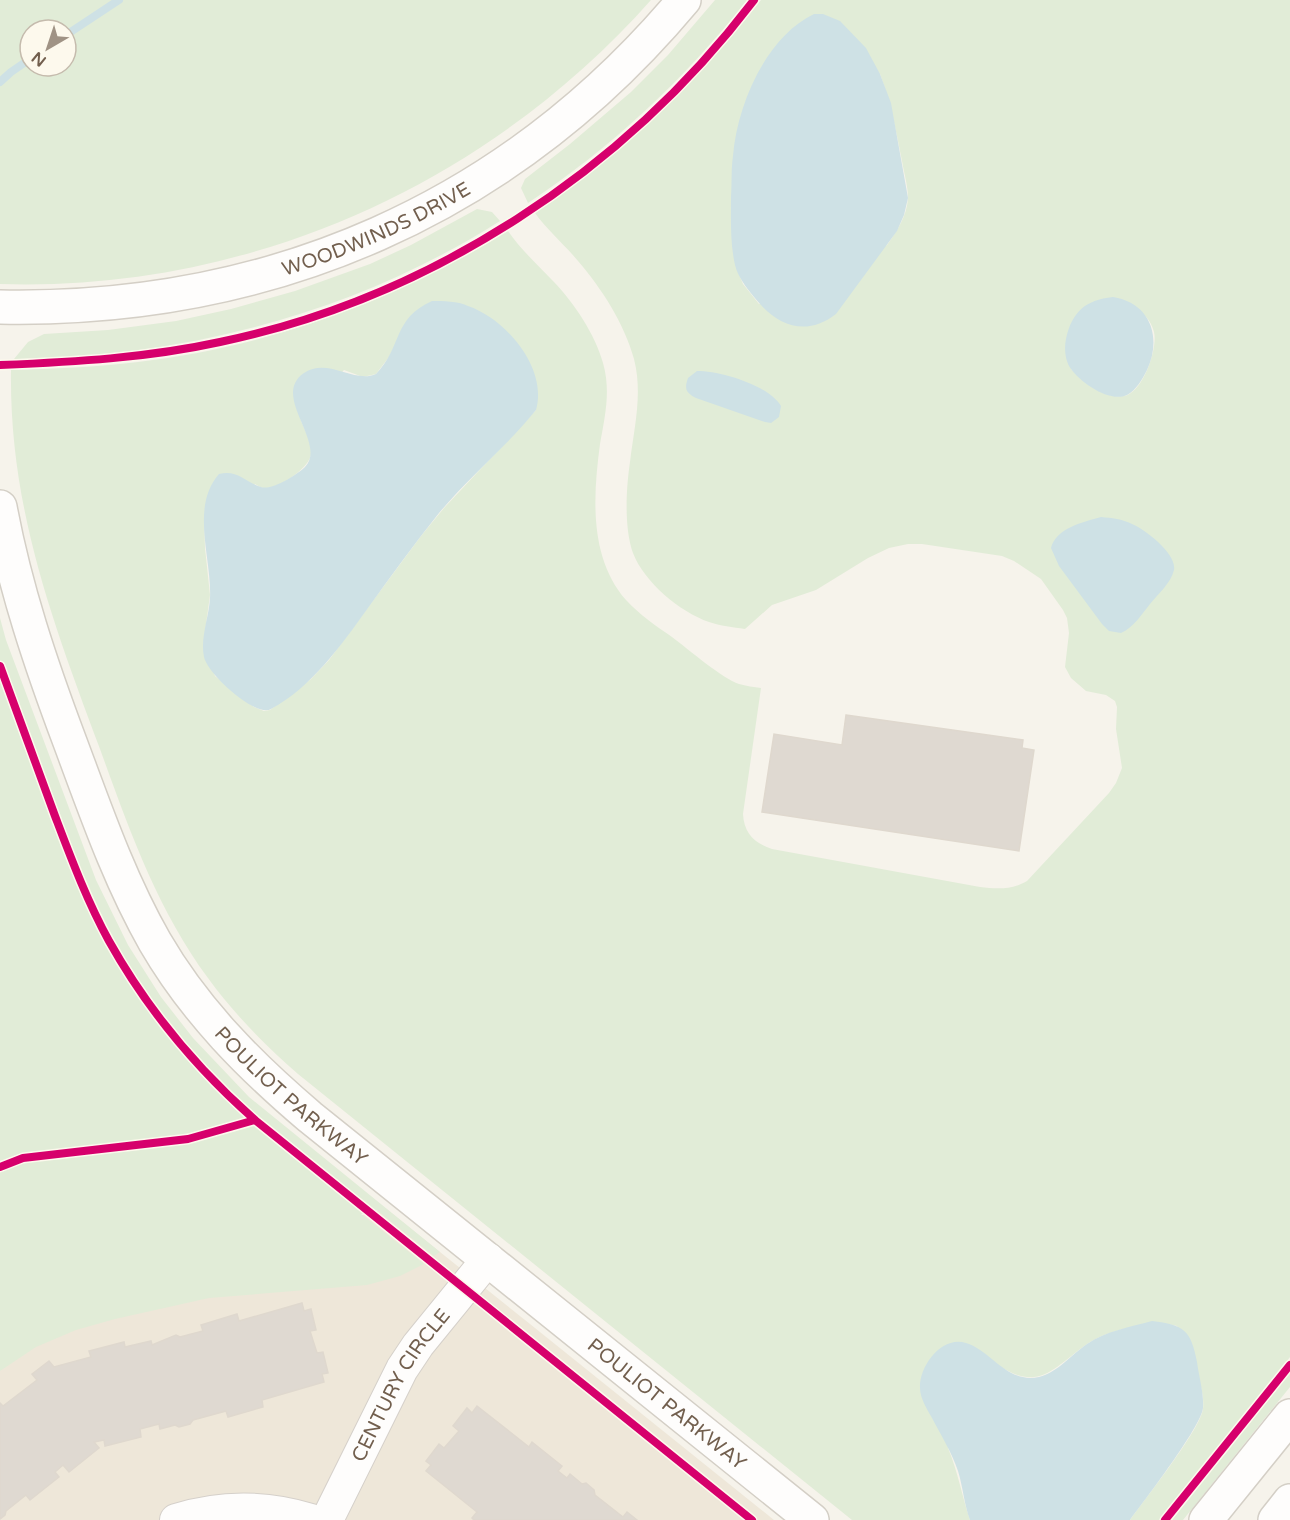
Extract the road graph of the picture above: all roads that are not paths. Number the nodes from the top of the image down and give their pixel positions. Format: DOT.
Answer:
graph roads {
  1 [pos="684,0"];
  2 [pos="0,307"];
  3 [pos="0,507"];
  4 [pos="488,1259"];
  5 [pos="1290,1416"];
  6 [pos="1290,1501"];
  7 [pos="176,1520"];
  8 [pos="311,1520"];
  9 [pos="327,1520"];
  10 [pos="812,1520"];
  11 [pos="1206,1520"];
  12 [pos="1275,1520"];
  1 -- 2 [label="street, WOODWINDS DRIVE"];
  3 -- 4 [label="street, POULIOT PARKWAY"];
  4 -- 9 [label="street, CENTURY CIRCLE"];
  4 -- 10 [label="street, POULIOT PARKWAY"];
  5 -- 11 [label="street"];
  6 -- 12 [label="street"];
  7 -- 8 [label="street"];
}
